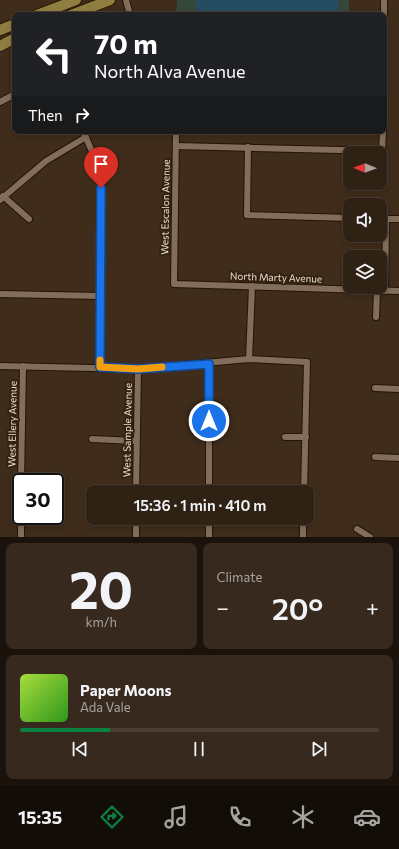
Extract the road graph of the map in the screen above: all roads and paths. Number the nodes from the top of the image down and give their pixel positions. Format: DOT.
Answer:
graph roads {
  1 [pos="76,0"];
  2 [pos="126,0"];
  3 [pos="384,0"];
  4 [pos="107,1"];
  5 [pos="45,12"];
  6 [pos="79,12"];
  7 [pos="129,12"];
  8 [pos="384,12"];
  9 [pos="12,25"];
  10 [pos="0,30"];
  11 [pos="12,40"];
  12 [pos="0,46"];
  13 [pos="12,96"];
  14 [pos="0,102"];
  15 [pos="85,134"];
  16 [pos="176,134"];
  17 [pos="382,134"];
  18 [pos="176,146"];
  19 [pos="248,148"];
  20 [pos="1,198"];
  21 [pos="343,218"];
  22 [pos="29,219"];
  23 [pos="387,219"];
  24 [pos="399,219"];
  25 [pos="174,284"];
  26 [pos="252,286"];
  27 [pos="343,290"];
  28 [pos="387,291"];
  29 [pos="399,291"];
  30 [pos="0,294"];
  31 [pos="377,294"];
  32 [pos="100,296"];
  33 [pos="376,317"];
  34 [pos="249,359"];
  35 [pos="209,364"];
  36 [pos="0,366"];
  37 [pos="23,366"];
  38 [pos="100,367"];
  39 [pos="138,369"];
  40 [pos="375,388"];
  41 [pos="399,389"];
  42 [pos="285,437"];
  43 [pos="306,437"];
  44 [pos="92,439"];
  45 [pos="136,441"];
  46 [pos="375,457"];
  47 [pos="399,458"];
  48 [pos="21,473"];
  49 [pos="136,485"];
  50 [pos="209,485"];
  51 [pos="304,485"];
  52 [pos="21,525"];
  53 [pos="136,525"];
  54 [pos="209,525"];
  55 [pos="303,525"];
  56 [pos="357,529"];
  57 [pos="21,537"];
  58 [pos="136,537"];
  59 [pos="209,537"];
  60 [pos="303,537"];
  61 [pos="370,537"];
  1 -- 5 [label="main road"];
  2 -- 7 [label="street"];
  3 -- 8 [label="street"];
  4 -- 6 [label="main road"];
  9 -- 10 [label="main road"];
  11 -- 12 [label="main road"];
  13 -- 14 [label="street"];
  15 -- 20 [label="street"];
  15 -- 32 [label="street"];
  16 -- 18 [label="street, West Escalon Avenue"];
  17 -- 19 [label="street"];
  18 -- 19 [label="street"];
  18 -- 25 [label="street, West Escalon Avenue"];
  19 -- 21 [label="street"];
  20 -- 22 [label="street"];
  23 -- 24 [label="street"];
  25 -- 26 [label="street, North Marty Avenue"];
  26 -- 27 [label="street, North Marty Avenue"];
  26 -- 34 [label="street"];
  28 -- 29 [label="street, North Marty Avenue"];
  30 -- 32 [label="street"];
  31 -- 33 [label="street"];
  32 -- 38 [label="street"];
  34 -- 35 [label="street"];
  34 -- 43 [label="street"];
  35 -- 39 [label="street"];
  35 -- 50 [label="street"];
  36 -- 37 [label="street"];
  37 -- 38 [label="street"];
  37 -- 48 [label="street, West Ellery Avenue"];
  38 -- 39 [label="street"];
  39 -- 45 [label="street, West Sample Avenue"];
  40 -- 41 [label="street"];
  42 -- 43 [label="street"];
  43 -- 51 [label="street"];
  44 -- 45 [label="street"];
  45 -- 49 [label="street, West Sample Avenue"];
  46 -- 47 [label="street"];
  52 -- 57 [label="street"];
  53 -- 58 [label="street"];
  54 -- 59 [label="street"];
  55 -- 60 [label="street"];
  56 -- 61 [label="street"];
}
